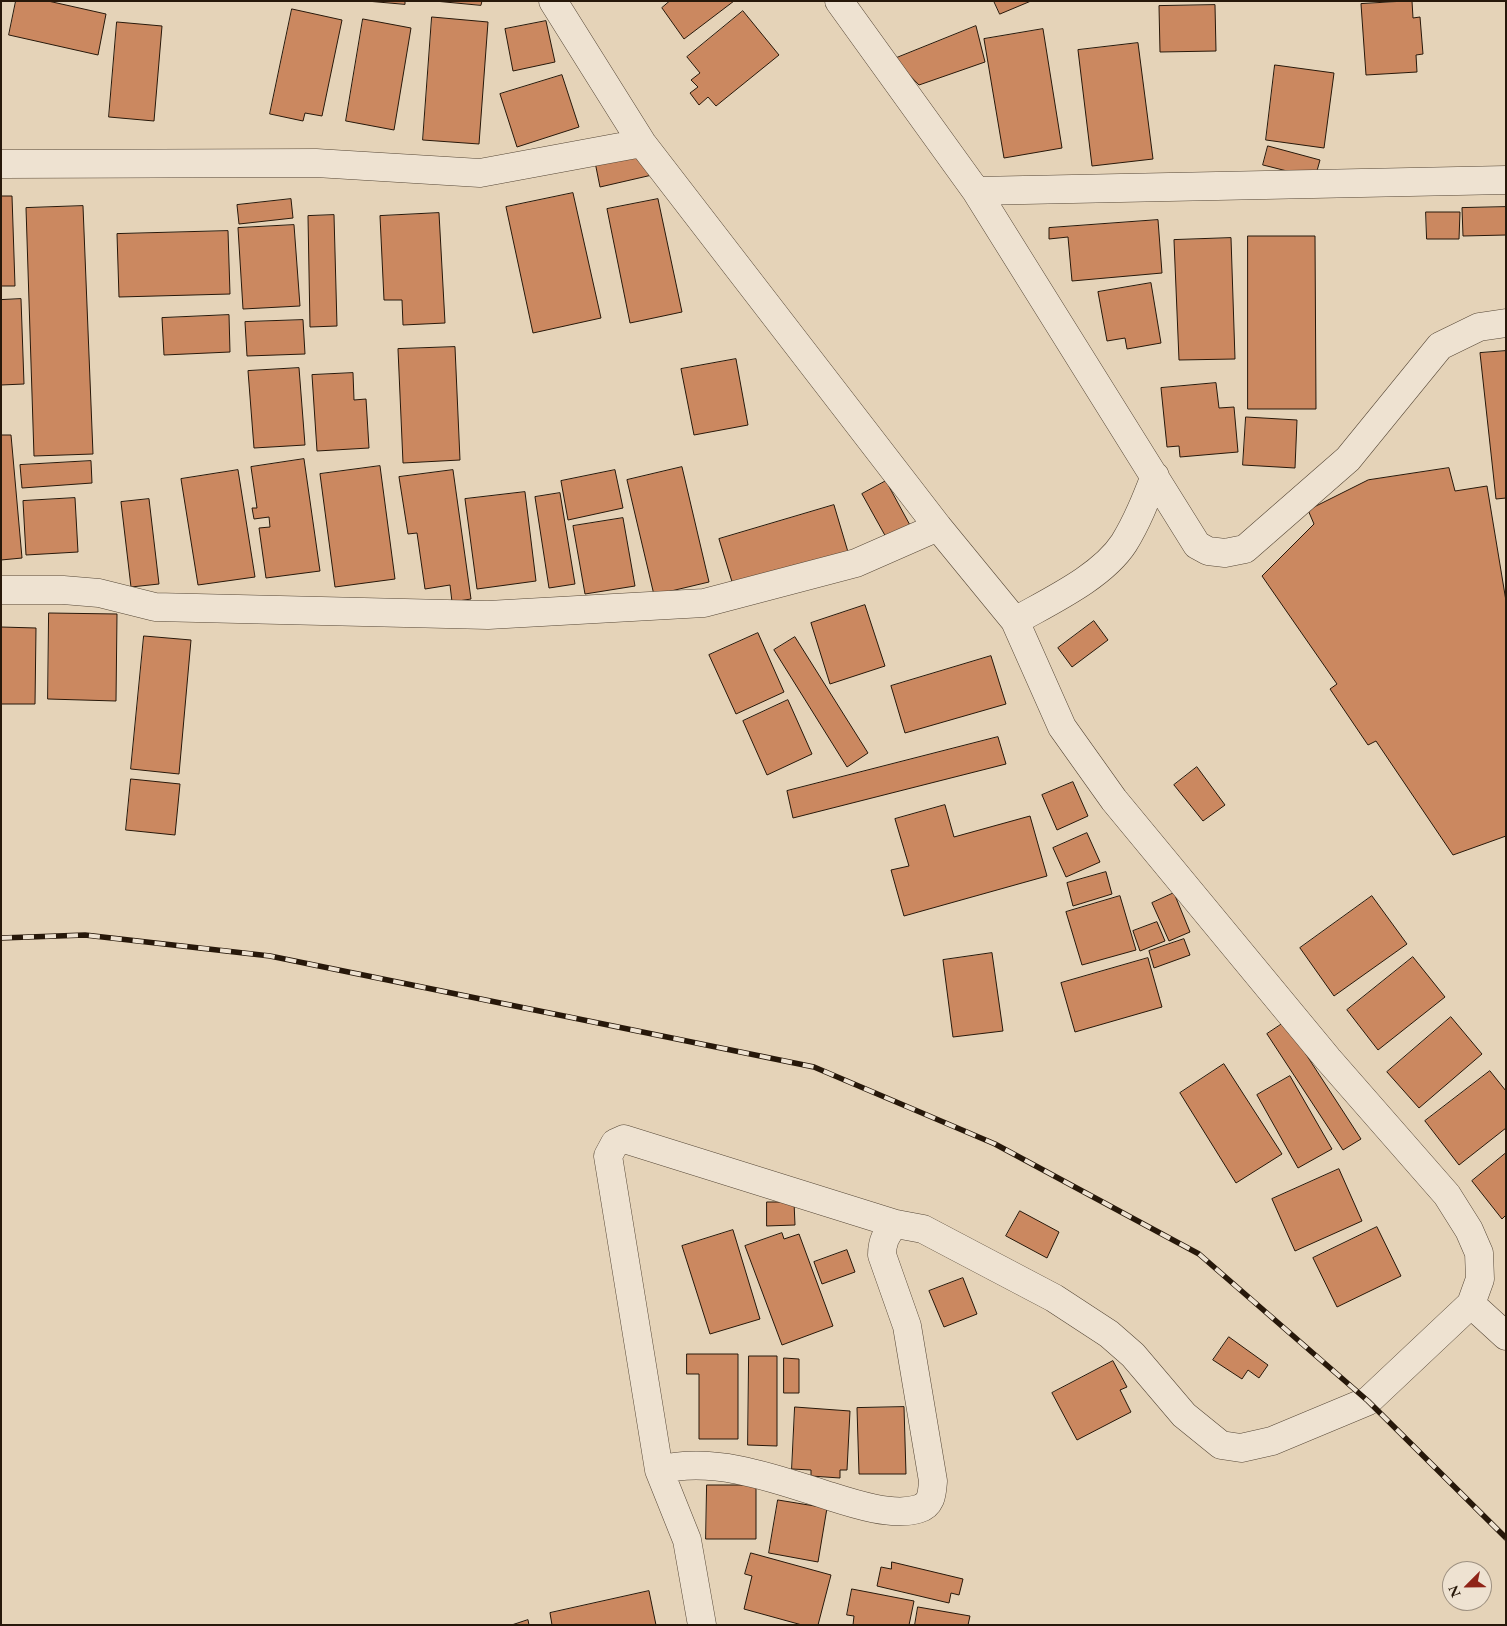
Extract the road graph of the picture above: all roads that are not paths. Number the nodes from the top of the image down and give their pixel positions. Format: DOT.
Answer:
graph roads {
  1 [pos="553,1"];
  2 [pos="839,1"];
  3 [pos="642,143"];
  4 [pos="1,164"];
  5 [pos="1506,180"];
  6 [pos="976,192"];
  7 [pos="1506,323"];
  8 [pos="1155,476"];
  9 [pos="938,527"];
  10 [pos="1,590"];
  11 [pos="1015,621"];
  12 [pos="896,1224"];
  13 [pos="1471,1304"];
  14 [pos="1506,1336"];
  15 [pos="659,1470"];
  16 [pos="702,1625"];
  1 -- 3 [label="street"];
  2 -- 6 [label="street"];
  3 -- 4 [label="street"];
  3 -- 9 [label="street"];
  5 -- 6 [label="street"];
  6 -- 8 [label="street"];
  7 -- 8 [label="street"];
  8 -- 11 [label="street"];
  9 -- 10 [label="street"];
  9 -- 11 [label="street"];
  11 -- 13 [label="street"];
  12 -- 13 [label="street"];
  12 -- 15 [label="street"];
  12 -- 15 [label="street"];
  13 -- 14 [label="street"];
  15 -- 16 [label="street"];
}
